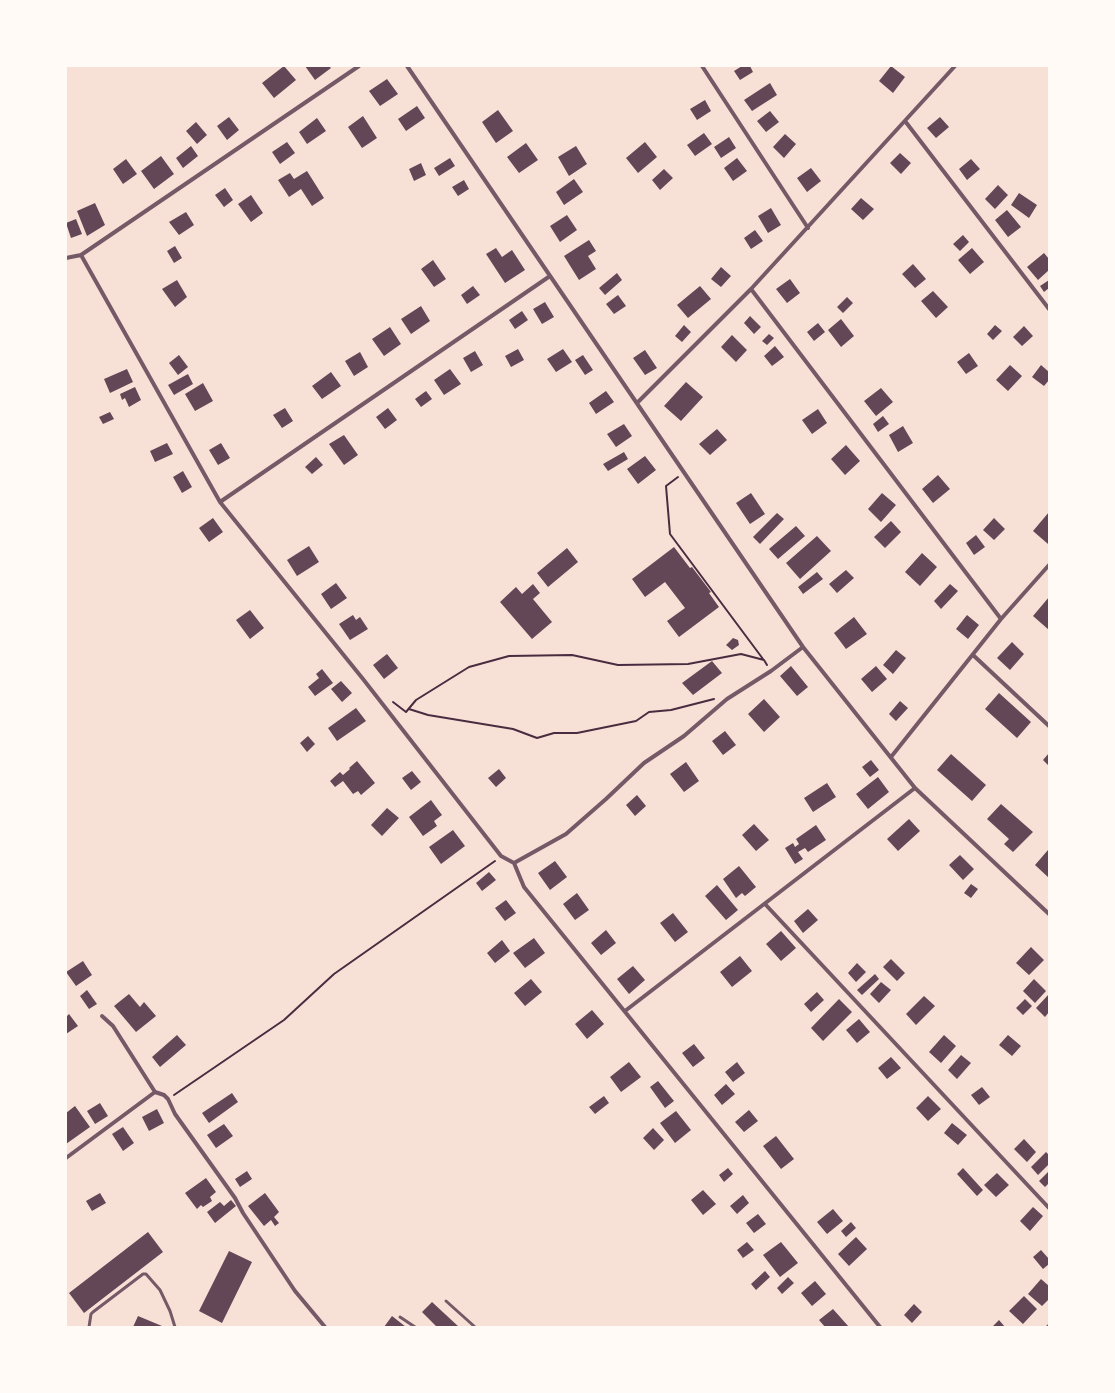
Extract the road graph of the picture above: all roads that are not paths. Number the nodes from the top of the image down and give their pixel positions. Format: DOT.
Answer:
graph roads {
  1 [pos="359,66"];
  2 [pos="407,66"];
  3 [pos="702,66"];
  4 [pos="955,66"];
  5 [pos="905,121"];
  6 [pos="808,228"];
  7 [pos="81,256"];
  8 [pos="66,258"];
  9 [pos="550,276"];
  10 [pos="752,290"];
  11 [pos="1049,309"];
  12 [pos="638,404"];
  13 [pos="220,502"];
  14 [pos="1049,564"];
  15 [pos="1001,619"];
  16 [pos="803,647"];
  17 [pos="973,655"];
  18 [pos="1049,726"];
  19 [pos="890,757"];
  20 [pos="915,788"];
  21 [pos="514,863"];
  22 [pos="765,904"];
  23 [pos="1049,914"];
  24 [pos="625,1011"];
  25 [pos="102,1016"];
  26 [pos="155,1092"];
  27 [pos="66,1158"];
  28 [pos="1049,1208"];
  29 [pos="446,1302"];
  30 [pos="400,1317"];
  31 [pos="89,1327"];
  32 [pos="174,1327"];
  33 [pos="324,1327"];
  34 [pos="415,1327"];
  35 [pos="475,1327"];
  36 [pos="880,1327"];
  1 -- 7 [label="street"];
  2 -- 9 [label="street"];
  3 -- 6 [label="street"];
  4 -- 5 [label="street"];
  5 -- 6 [label="street"];
  5 -- 11 [label="street"];
  6 -- 10 [label="street"];
  7 -- 8 [label="street"];
  7 -- 13 [label="street"];
  9 -- 12 [label="street"];
  9 -- 13 [label="street"];
  10 -- 12 [label="street"];
  10 -- 15 [label="street"];
  12 -- 16 [label="street"];
  13 -- 21 [label="street"];
  14 -- 15 [label="street"];
  15 -- 17 [label="street"];
  16 -- 19 [label="street"];
  16 -- 21 [label="street"];
  17 -- 18 [label="street"];
  17 -- 19 [label="street"];
  19 -- 20 [label="street"];
  20 -- 22 [label="street"];
  20 -- 23 [label="street"];
  21 -- 24 [label="street"];
  22 -- 24 [label="street"];
  22 -- 28 [label="street"];
  24 -- 36 [label="street"];
  25 -- 26 [label="street"];
  26 -- 27 [label="street"];
  26 -- 33 [label="street"];
  29 -- 35 [label="lane"];
  30 -- 34 [label="lane"];
  31 -- 32 [label="lane"];
}
